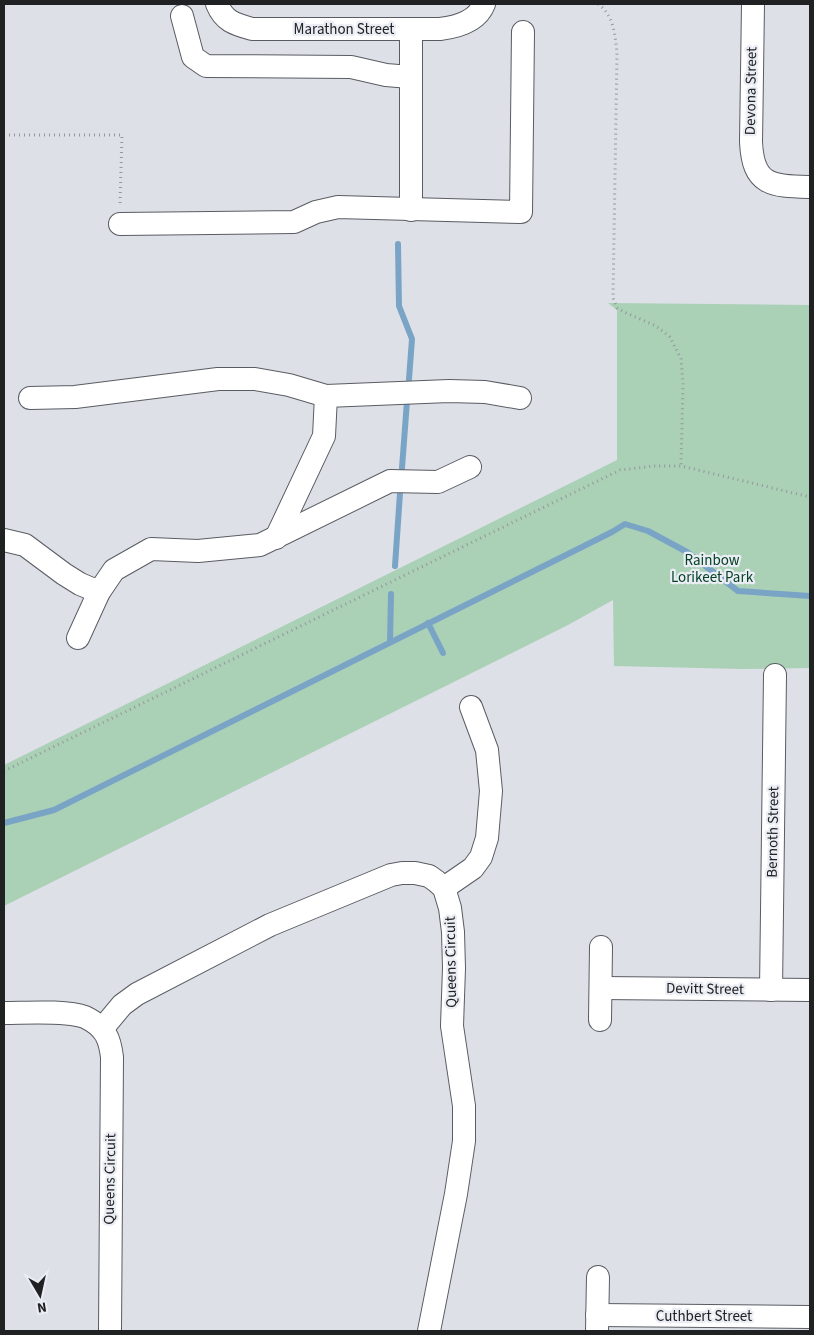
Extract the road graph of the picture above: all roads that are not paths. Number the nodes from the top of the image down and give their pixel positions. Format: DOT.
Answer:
graph roads {
  1 [pos="217,4"];
  2 [pos="753,4"];
  3 [pos="480,8"];
  4 [pos="182,16"];
  5 [pos="411,29"];
  6 [pos="523,32"];
  7 [pos="410,77"];
  8 [pos="810,187"];
  9 [pos="411,210"];
  10 [pos="120,224"];
  11 [pos="326,396"];
  12 [pos="30,398"];
  13 [pos="520,398"];
  14 [pos="470,467"];
  15 [pos="276,538"];
  16 [pos="4,540"];
  17 [pos="99,592"];
  18 [pos="78,638"];
  19 [pos="775,675"];
  20 [pos="471,707"];
  21 [pos="444,888"];
  22 [pos="601,947"];
  23 [pos="600,988"];
  24 [pos="770,990"];
  25 [pos="810,990"];
  26 [pos="4,1013"];
  27 [pos="600,1020"];
  28 [pos="102,1029"];
  29 [pos="598,1277"];
  30 [pos="810,1317"];
  31 [pos="597,1323"];
  32 [pos="110,1331"];
  33 [pos="429,1331"];
  1 -- 5 [label="street, Marathon Street"];
  2 -- 8 [label="street, Devona Street"];
  3 -- 5 [label="street, Marathon Street"];
  4 -- 7 [label="street"];
  5 -- 7 [label="street"];
  6 -- 9 [label="street"];
  7 -- 9 [label="street"];
  9 -- 10 [label="street"];
  11 -- 12 [label="street"];
  11 -- 13 [label="street"];
  11 -- 15 [label="street"];
  14 -- 15 [label="street"];
  15 -- 17 [label="street"];
  16 -- 17 [label="street"];
  17 -- 18 [label="street"];
  19 -- 24 [label="street, Bernoth Street"];
  20 -- 21 [label="street"];
  21 -- 28 [label="street"];
  21 -- 33 [label="street, Queens Circuit"];
  22 -- 23 [label="street"];
  23 -- 24 [label="street, Devitt Street"];
  23 -- 27 [label="street"];
  24 -- 25 [label="street, Devitt Street"];
  26 -- 28 [label="street"];
  28 -- 32 [label="street, Queens Circuit"];
  29 -- 31 [label="street, Cuthbert Street"];
  30 -- 31 [label="street, Cuthbert Street"];
}
